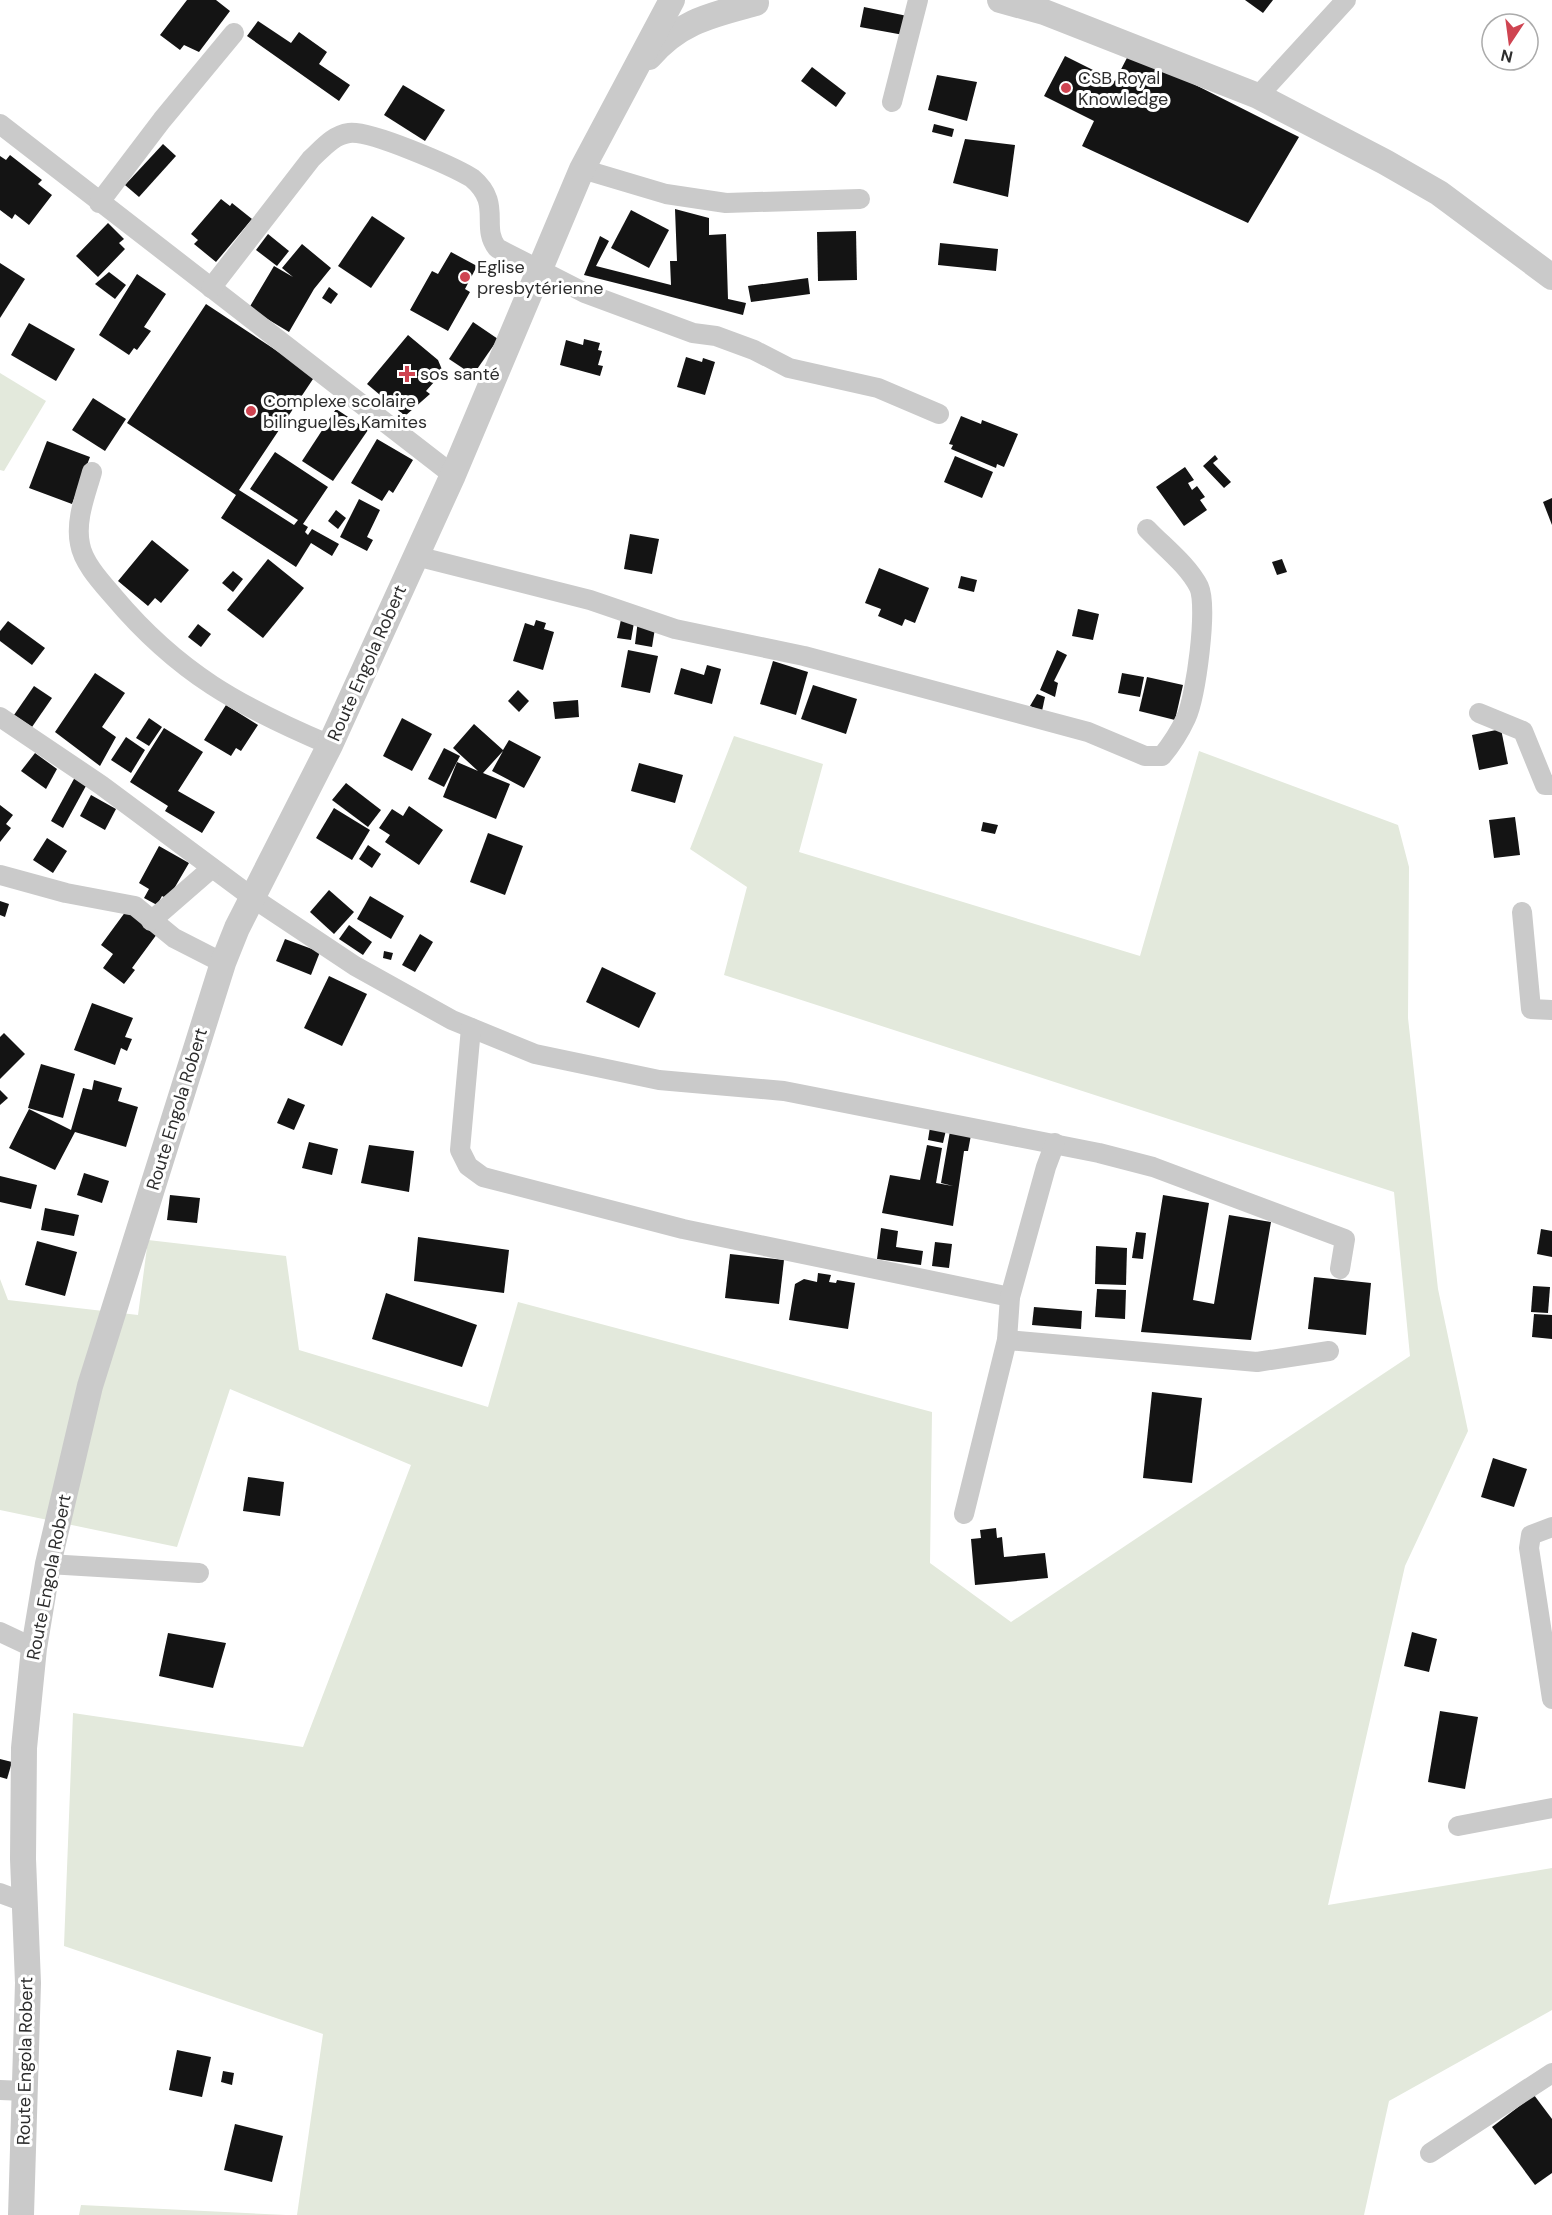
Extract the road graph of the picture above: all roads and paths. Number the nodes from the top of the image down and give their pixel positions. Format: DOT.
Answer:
graph roads {
  1 [pos="672,0"];
  2 [pos="918,0"];
  3 [pos="1000,0"];
  4 [pos="1346,0"];
  5 [pos="751,1"];
  6 [pos="1048,6"];
  7 [pos="234,33"];
  8 [pos="629,80"];
  9 [pos="1258,96"];
  10 [pos="892,102"];
  11 [pos="0,124"];
  12 [pos="582,169"];
  13 [pos="860,199"];
  14 [pos="99,203"];
  15 [pos="539,269"];
  16 [pos="1552,277"];
  17 [pos="211,288"];
  18 [pos="939,414"];
  19 [pos="92,472"];
  20 [pos="453,475"];
  21 [pos="1146,529"];
  22 [pos="416,556"];
  23 [pos="1479,713"];
  24 [pos="0,717"];
  25 [pos="330,745"];
  26 [pos="1552,785"];
  27 [pos="212,868"];
  28 [pos="0,875"];
  29 [pos="253,898"];
  30 [pos="1522,912"];
  31 [pos="151,921"];
  32 [pos="223,963"];
  33 [pos="1552,1010"];
  34 [pos="471,1028"];
  35 [pos="1056,1143"];
  36 [pos="1340,1269"];
  37 [pos="1010,1297"];
  38 [pos="1007,1340"];
  39 [pos="1329,1351"];
  40 [pos="964,1514"];
  41 [pos="1552,1527"];
  42 [pos="48,1564"];
  43 [pos="199,1573"];
  44 [pos="0,1632"];
  45 [pos="34,1647"];
  46 [pos="1552,1699"];
  47 [pos="1552,1808"];
  48 [pos="1458,1826"];
  49 [pos="0,1893"];
  50 [pos="24,1902"];
  51 [pos="1552,2073"];
  52 [pos="13,2090"];
  53 [pos="1430,2152"];
  54 [pos="21,2215"];
  1 -- 8 [label="street, Route Engola Robert"];
  2 -- 10 [label="street"];
  3 -- 6 [label="street"];
  4 -- 9 [label="street"];
  5 -- 8 [label="street, Route Engola Robert"];
  6 -- 9 [label="street"];
  7 -- 14 [label="street"];
  8 -- 12 [label="street, Route Engola Robert"];
  9 -- 16 [label="street"];
  11 -- 14 [label="street"];
  12 -- 13 [label="street"];
  12 -- 15 [label="street, Route Engola Robert"];
  14 -- 17 [label="street"];
  15 -- 17 [label="street"];
  15 -- 18 [label="street"];
  15 -- 20 [label="street, Route Engola Robert"];
  17 -- 20 [label="street"];
  19 -- 25 [label="street"];
  20 -- 22 [label="street, Route Engola Robert"];
  21 -- 22 [label="street"];
  22 -- 25 [label="street, Route Engola Robert"];
  23 -- 26 [label="street"];
  24 -- 27 [label="street"];
  25 -- 29 [label="street, Route Engola Robert"];
  27 -- 29 [label="street"];
  27 -- 31 [label="street"];
  28 -- 31 [label="street"];
  29 -- 32 [label="street, Route Engola Robert"];
  29 -- 34 [label="street"];
  30 -- 33 [label="street"];
  31 -- 32 [label="street"];
  32 -- 42 [label="street, Route Engola Robert"];
  34 -- 35 [label="street"];
  34 -- 37 [label="street"];
  35 -- 36 [label="street"];
  35 -- 37 [label="street"];
  37 -- 38 [label="street"];
  38 -- 39 [label="street"];
  38 -- 40 [label="street"];
  41 -- 46 [label="street"];
  42 -- 43 [label="street"];
  42 -- 45 [label="street, Route Engola Robert"];
  44 -- 45 [label="street"];
  45 -- 50 [label="street, Route Engola Robert"];
  47 -- 48 [label="street"];
  49 -- 50 [label="street"];
  50 -- 52 [label="street, Route Engola Robert"];
  51 -- 53 [label="street"];
  52 -- 54 [label="street, Route Engola Robert"];
}
